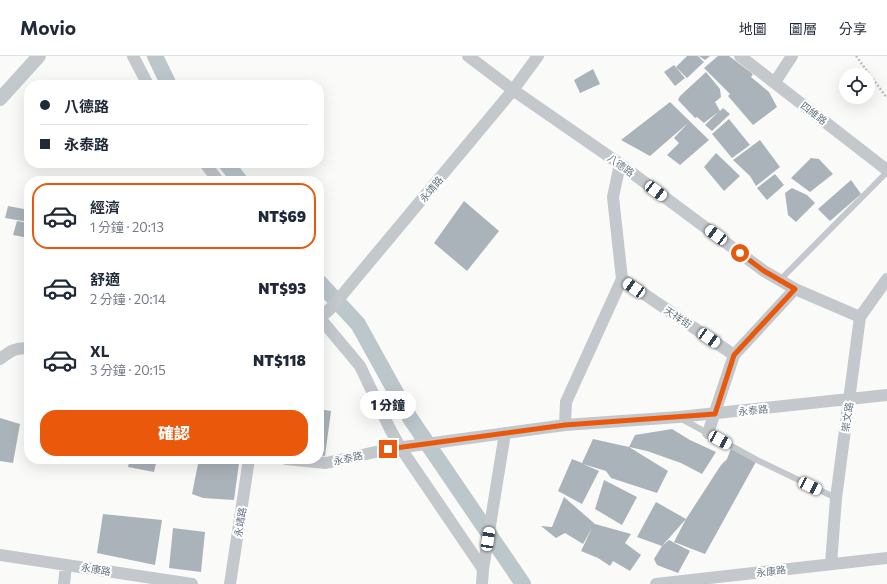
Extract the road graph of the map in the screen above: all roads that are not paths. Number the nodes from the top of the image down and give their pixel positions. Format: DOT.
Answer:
graph roads {
  1 [pos="39,56"];
  2 [pos="133,56"];
  3 [pos="468,56"];
  4 [pos="538,56"];
  5 [pos="740,56"];
  6 [pos="792,56"];
  7 [pos="145,80"];
  8 [pos="775,82"];
  9 [pos="513,90"];
  10 [pos="0,99"];
  11 [pos="620,164"];
  12 [pos="887,171"];
  13 [pos="622,279"];
  14 [pos="887,279"];
  15 [pos="780,280"];
  16 [pos="795,289"];
  17 [pos="324,314"];
  18 [pos="860,317"];
  19 [pos="324,324"];
  20 [pos="24,348"];
  21 [pos="734,355"];
  22 [pos="0,359"];
  23 [pos="887,395"];
  24 [pos="850,400"];
  25 [pos="715,414"];
  26 [pos="679,417"];
  27 [pos="565,425"];
  28 [pos="505,433"];
  29 [pos="708,433"];
  30 [pos="400,447"];
  31 [pos="324,463"];
  32 [pos="248,464"];
  33 [pos="836,498"];
  34 [pos="0,555"];
  35 [pos="887,558"];
  36 [pos="831,564"];
  37 [pos="66,565"];
  38 [pos="483,569"];
  39 [pos="746,579"];
  40 [pos="145,580"];
  41 [pos="64,584"];
  42 [pos="192,584"];
  43 [pos="230,584"];
  44 [pos="482,584"];
  45 [pos="656,584"];
  1 -- 10 [label="street"];
  2 -- 7 [label="street"];
  3 -- 9 [label="street, 八德路"];
  4 -- 9 [label="street, 永靖路"];
  5 -- 8 [label="street, 四維路"];
  6 -- 8 [label="street"];
  8 -- 12 [label="street, 四維路"];
  9 -- 11 [label="street, 八德路"];
  9 -- 17 [label="street, 永靖路"];
  11 -- 13 [label="street"];
  11 -- 15 [label="street, 八德路"];
  12 -- 15 [label="lane"];
  13 -- 21 [label="street, 天祥街"];
  13 -- 27 [label="street"];
  14 -- 18 [label="street, 崇文路"];
  15 -- 16 [label="street, 八德路"];
  16 -- 18 [label="street, 八德路"];
  16 -- 21 [label="street"];
  18 -- 24 [label="street, 崇文路"];
  19 -- 30 [label="street"];
  20 -- 22 [label="street"];
  21 -- 25 [label="street"];
  23 -- 24 [label="street, 永泰路"];
  24 -- 25 [label="street, 永泰路"];
  24 -- 33 [label="street, 崇文路"];
  25 -- 26 [label="street, 永泰路"];
  25 -- 29 [label="street"];
  26 -- 27 [label="street, 永泰路"];
  26 -- 29 [label="lane"];
  27 -- 28 [label="street, 永泰路"];
  28 -- 30 [label="street, 永泰路"];
  28 -- 38 [label="street"];
  29 -- 33 [label="lane"];
  30 -- 31 [label="street, 永泰路"];
  30 -- 38 [label="street"];
  32 -- 43 [label="street, 永靖路"];
  33 -- 36 [label="street, 崇文路"];
  34 -- 37 [label="street, 永康路"];
  35 -- 36 [label="street, 永康路"];
  36 -- 39 [label="street, 永康路"];
  37 -- 40 [label="street, 永康路"];
  37 -- 41 [label="street"];
  38 -- 44 [label="street"];
  39 -- 45 [label="street, 永康路"];
  40 -- 42 [label="street, 永康路"];
}
